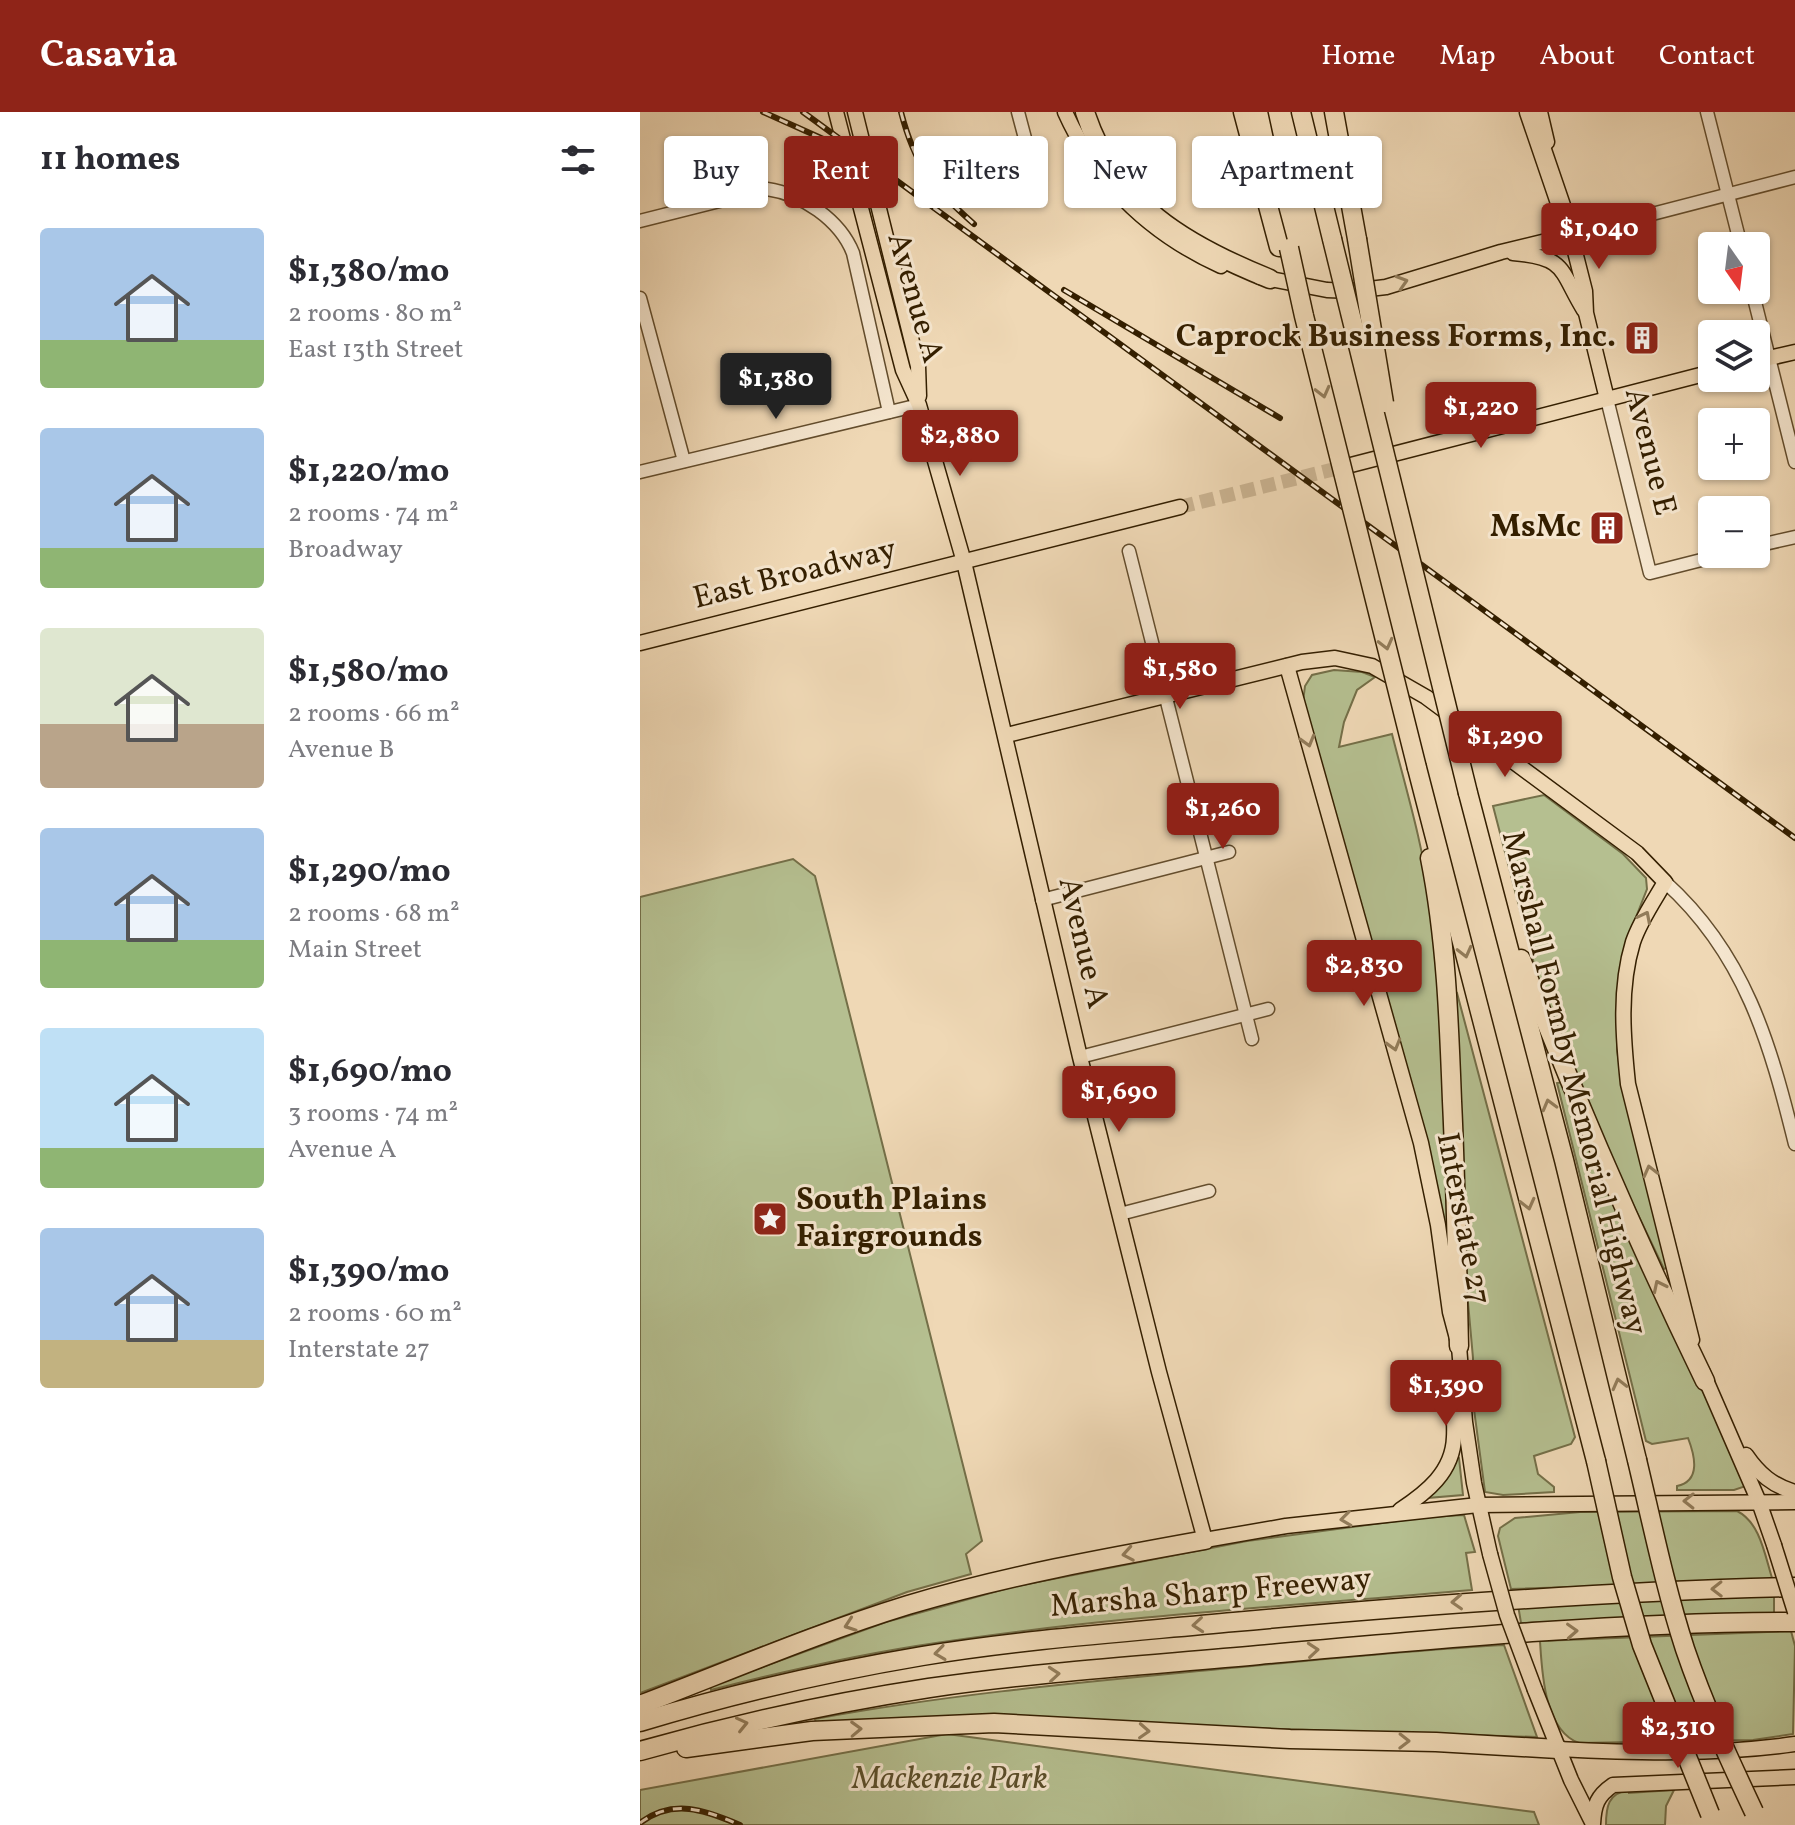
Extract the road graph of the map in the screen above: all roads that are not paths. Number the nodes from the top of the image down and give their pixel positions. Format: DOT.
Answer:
graph roads {
  1 [pos="836,112"];
  2 [pos="855,112"];
  3 [pos="1018,112"];
  4 [pos="1065,112"];
  5 [pos="1085,112"];
  6 [pos="1243,112"];
  7 [pos="1258,112"];
  8 [pos="1301,112"];
  9 [pos="1334,112"];
  10 [pos="1529,112"];
  11 [pos="1540,112"];
  12 [pos="1707,112"];
  13 [pos="1024,136"];
  14 [pos="1795,177"];
  15 [pos="1728,194"];
  16 [pos="640,221"];
  17 [pos="1738,232"];
  18 [pos="1571,235"];
  19 [pos="1284,248"];
  20 [pos="1501,252"];
  21 [pos="1270,279"];
  22 [pos="640,298"];
  23 [pos="1586,313"];
  24 [pos="1795,352"];
  25 [pos="1770,358"];
  26 [pos="1698,376"];
  27 [pos="1770,385"];
  28 [pos="1607,399"];
  29 [pos="919,405"];
  30 [pos="889,412"];
  31 [pos="684,461"];
  32 [pos="1795,462"];
  33 [pos="1347,466"];
  34 [pos="640,472"];
  35 [pos="1399,505"];
  36 [pos="1180,507"];
  37 [pos="1795,537"];
  38 [pos="1770,543"];
  39 [pos="1129,551"];
  40 [pos="1698,561"];
  41 [pos="964,562"];
  42 [pos="640,643"];
  43 [pos="1287,666"];
  44 [pos="1166,695"];
  45 [pos="1007,735"];
  46 [pos="1417,768"];
  47 [pos="1229,852"];
  48 [pos="1206,858"];
  49 [pos="1490,878"];
  50 [pos="1665,882"];
  51 [pos="1042,900"];
  52 [pos="1268,1009"];
  53 [pos="1246,1014"];
  54 [pos="1252,1039"];
  55 [pos="1080,1057"];
  56 [pos="1795,1144"];
  57 [pos="1209,1191"];
  58 [pos="1120,1214"];
  59 [pos="1459,1346"];
  60 [pos="1460,1377"];
  61 [pos="1705,1381"];
  62 [pos="1729,1430"];
  63 [pos="1795,1492"];
  64 [pos="1759,1502"];
  65 [pos="1795,1502"];
  66 [pos="1478,1505"];
  67 [pos="1395,1513"];
  68 [pos="1205,1540"];
  69 [pos="1795,1587"];
  70 [pos="1795,1612"];
  71 [pos="1795,1622"];
  72 [pos="640,1705"];
  73 [pos="640,1722"];
  74 [pos="1795,1744"];
  75 [pos="1558,1749"];
  76 [pos="640,1753"];
  77 [pos="1795,1777"];
  78 [pos="1757,1818"];
  79 [pos="1713,1819"];
  80 [pos="1593,1824"];
  1 -- 29 [label="main road, Avenue A"];
  2 -- 29 [label="main road, Avenue A"];
  3 -- 13 [label="street"];
  4 -- 21 [label="main road"];
  5 -- 21 [label="highway"];
  6 -- 19 [label="highway"];
  7 -- 19 [label="highway"];
  8 -- 35 [label="highway, Marshall Formby Memorial Highway, bridge"];
  9 -- 35 [label="highway, bridge"];
  10 -- 18 [label="highway"];
  11 -- 18 [label="main road, Avenue E"];
  12 -- 15 [label="street"];
  14 -- 15 [label="street"];
  15 -- 17 [label="street"];
  15 -- 18 [label="street"];
  16 -- 30 [label="street"];
  18 -- 20 [label="main road"];
  18 -- 23 [label="main road, Avenue E"];
  19 -- 46 [label="highway, one-way, bridge"];
  21 -- 20 [label="main road, one-way"];
  20 -- 23 [label="main road"];
  22 -- 31 [label="street"];
  23 -- 28 [label="main road, Avenue E"];
  24 -- 25 [label="main road"];
  26 -- 28 [label="main road"];
  27 -- 32 [label="street"];
  28 -- 33 [label="main road"];
  28 -- 40 [label="street, Avenue E"];
  29 -- 30 [label="street"];
  29 -- 41 [label="main road, Avenue A"];
  30 -- 31 [label="street"];
  31 -- 34 [label="street"];
  35 -- 49 [label="highway, Marshall Formby Memorial Highway, bridge"];
  36 -- 41 [label="main road, East Broadway"];
  37 -- 38 [label="street"];
  39 -- 44 [label="street"];
  41 -- 42 [label="main road, East Broadway"];
  41 -- 45 [label="main road, Avenue A"];
  43 -- 44 [label="main road"];
  43 -- 50 [label="main road"];
  43 -- 59 [label="main road, Interstate 27, one-way"];
  44 -- 45 [label="main road"];
  44 -- 48 [label="street"];
  45 -- 51 [label="main road, Avenue A"];
  46 -- 59 [label="highway"];
  46 -- 79 [label="highway, one-way, bridge"];
  47 -- 48 [label="street"];
  48 -- 51 [label="street"];
  48 -- 53 [label="street"];
  61 -- 49 [label="highway, one-way"];
  78 -- 49 [label="highway, Marshall Formby Memorial Highway, one-way, bridge"];
  50 -- 56 [label="street"];
  61 -- 50 [label="main road, one-way"];
  51 -- 55 [label="main road, Avenue A"];
  52 -- 53 [label="street"];
  53 -- 54 [label="street"];
  53 -- 55 [label="street"];
  55 -- 58 [label="main road, Avenue A"];
  57 -- 58 [label="street"];
  58 -- 68 [label="main road, Avenue A"];
  59 -- 60 [label="main road, Interstate 27"];
  60 -- 66 [label="main road, Interstate 27"];
  60 -- 67 [label="main road"];
  61 -- 62 [label="main road"];
  62 -- 63 [label="main road"];
  62 -- 64 [label="main road"];
  64 -- 65 [label="main road, Marsha Sharp Freeway"];
  64 -- 66 [label="main road, Marsha Sharp Freeway, one-way"];
  64 -- 70 [label="main road, bridge"];
  66 -- 67 [label="main road, Marsha Sharp Freeway"];
  66 -- 75 [label="main road, Interstate 27, bridge"];
  67 -- 68 [label="main road, Marsha Sharp Freeway, one-way"];
  68 -- 72 [label="highway, one-way"];
  69 -- 73 [label="highway, Marsha Sharp Freeway, one-way"];
  76 -- 71 [label="highway, Marsha Sharp Freeway, one-way"];
  74 -- 75 [label="main road"];
  76 -- 75 [label="highway, one-way"];
  75 -- 80 [label="main road, Interstate 27"];
  77 -- 80 [label="main road"];
}
